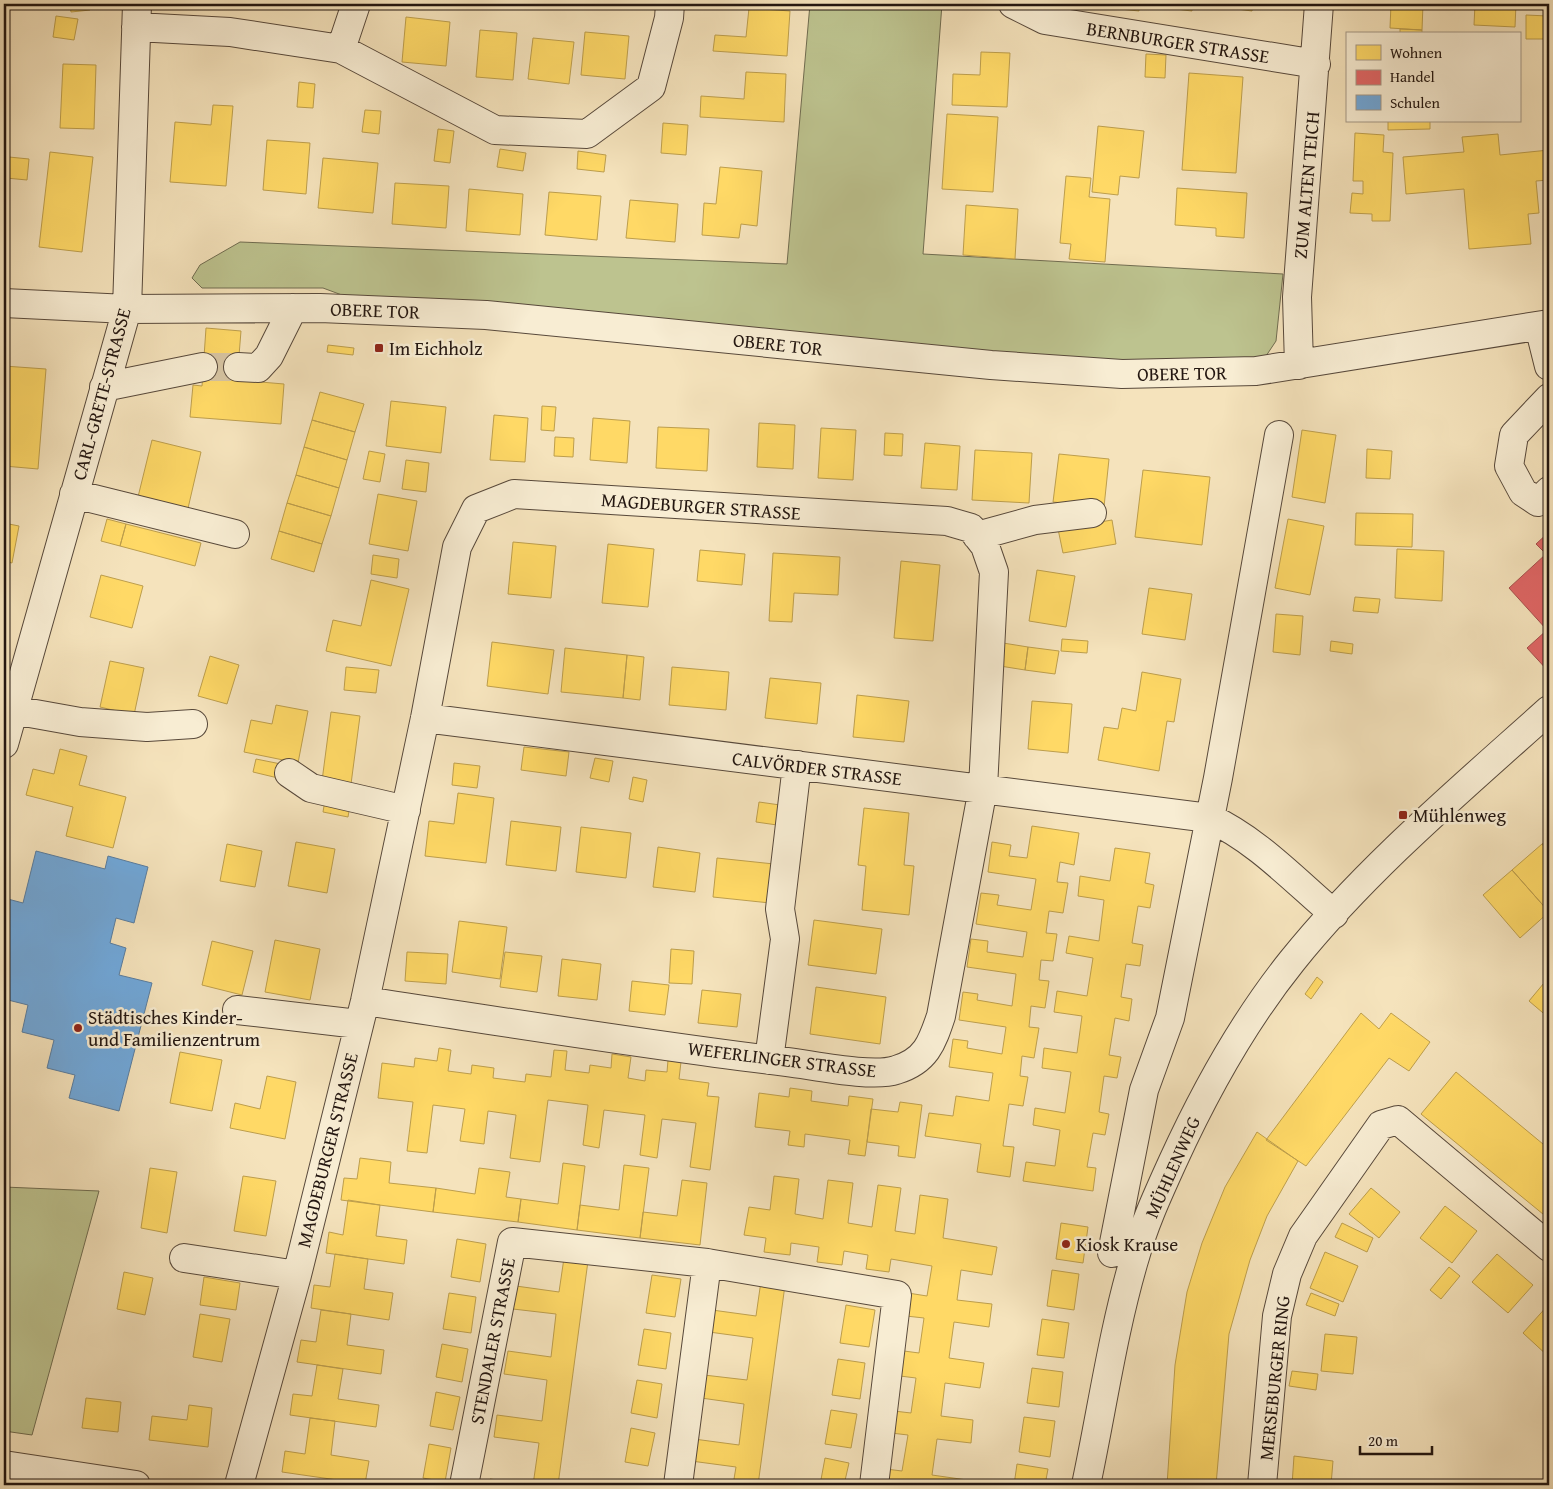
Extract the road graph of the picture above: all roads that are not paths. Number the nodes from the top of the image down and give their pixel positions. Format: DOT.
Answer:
graph roads {
  1 [pos="356,4"];
  2 [pos="670,4"];
  3 [pos="1014,4"];
  4 [pos="1319,4"];
  5 [pos="136,15"];
  6 [pos="341,49"];
  7 [pos="1316,64"];
  8 [pos="4,303"];
  9 [pos="293,308"];
  10 [pos="127,309"];
  11 [pos="1544,325"];
  12 [pos="1299,366"];
  13 [pos="1549,366"];
  14 [pos="203,367"];
  15 [pos="238,368"];
  16 [pos="104,387"];
  17 [pos="1549,398"];
  18 [pos="1279,435"];
  19 [pos="1549,491"];
  20 [pos="74,494"];
  21 [pos="1092,513"];
  22 [pos="235,534"];
  23 [pos="977,536"];
  24 [pos="11,700"];
  25 [pos="1549,710"];
  26 [pos="426,718"];
  27 [pos="193,724"];
  28 [pos="4,744"];
  29 [pos="797,765"];
  30 [pos="289,773"];
  31 [pos="983,788"];
  32 [pos="406,810"];
  33 [pos="1209,818"];
  34 [pos="1334,914"];
  35 [pos="237,1010"];
  36 [pos="361,1013"];
  37 [pos="769,1060"];
  38 [pos="1549,1247"];
  39 [pos="1112,1253"];
  40 [pos="184,1258"];
  41 [pos="707,1263"];
  42 [pos="297,1275"];
  43 [pos="4,1465"];
  44 [pos="136,1485"];
  45 [pos="239,1485"];
  46 [pos="464,1485"];
  47 [pos="678,1485"];
  48 [pos="874,1485"];
  49 [pos="1086,1485"];
  50 [pos="1262,1485"];
  1 -- 6 [label="street"];
  2 -- 6 [label="street"];
  3 -- 7 [label="street, BERNBURGER STRASSE"];
  4 -- 7 [label="street, ZUM ALTEN TEICH"];
  5 -- 6 [label="street"];
  5 -- 10 [label="street, CARL-GRETE-STRASSE"];
  7 -- 12 [label="street, ZUM ALTEN TEICH"];
  8 -- 10 [label="street, OBERE TOR"];
  9 -- 10 [label="street, OBERE TOR"];
  9 -- 12 [label="street, OBERE TOR"];
  9 -- 15 [label="street"];
  10 -- 16 [label="street, CARL-GRETE-STRASSE"];
  11 -- 12 [label="street, OBERE TOR"];
  11 -- 13 [label="street"];
  14 -- 16 [label="street"];
  16 -- 20 [label="street, CARL-GRETE-STRASSE"];
  17 -- 19 [label="street"];
  18 -- 33 [label="street, MÜHLENWEG"];
  20 -- 22 [label="street"];
  20 -- 24 [label="street, CARL-GRETE-STRASSE"];
  21 -- 23 [label="street"];
  23 -- 26 [label="street, MAGDEBURGER STRASSE"];
  23 -- 31 [label="street"];
  24 -- 27 [label="street"];
  24 -- 28 [label="street, CARL-GRETE-STRASSE"];
  25 -- 34 [label="street, MÜHLENWEG"];
  26 -- 29 [label="street, CALVÖRDER STRASSE"];
  26 -- 32 [label="street, MAGDEBURGER STRASSE"];
  29 -- 31 [label="street, CALVÖRDER STRASSE"];
  29 -- 37 [label="street"];
  30 -- 32 [label="street"];
  31 -- 33 [label="street, CALVÖRDER STRASSE"];
  31 -- 37 [label="street, WEFERLINGER STRASSE"];
  32 -- 36 [label="street, MAGDEBURGER STRASSE"];
  33 -- 34 [label="street"];
  33 -- 39 [label="street, MÜHLENWEG"];
  34 -- 49 [label="street, MÜHLENWEG"];
  35 -- 36 [label="street, MAGDEBURGER STRASSE"];
  36 -- 37 [label="street, WEFERLINGER STRASSE"];
  36 -- 42 [label="street, MAGDEBURGER STRASSE"];
  38 -- 50 [label="street, MERSEBURGER RING"];
  40 -- 42 [label="street"];
  41 -- 46 [label="street, STENDALER STRASSE"];
  41 -- 47 [label="street"];
  41 -- 48 [label="street, STENDALER STRASSE"];
  42 -- 45 [label="street, MAGDEBURGER STRASSE"];
  43 -- 44 [label="street"];
}
